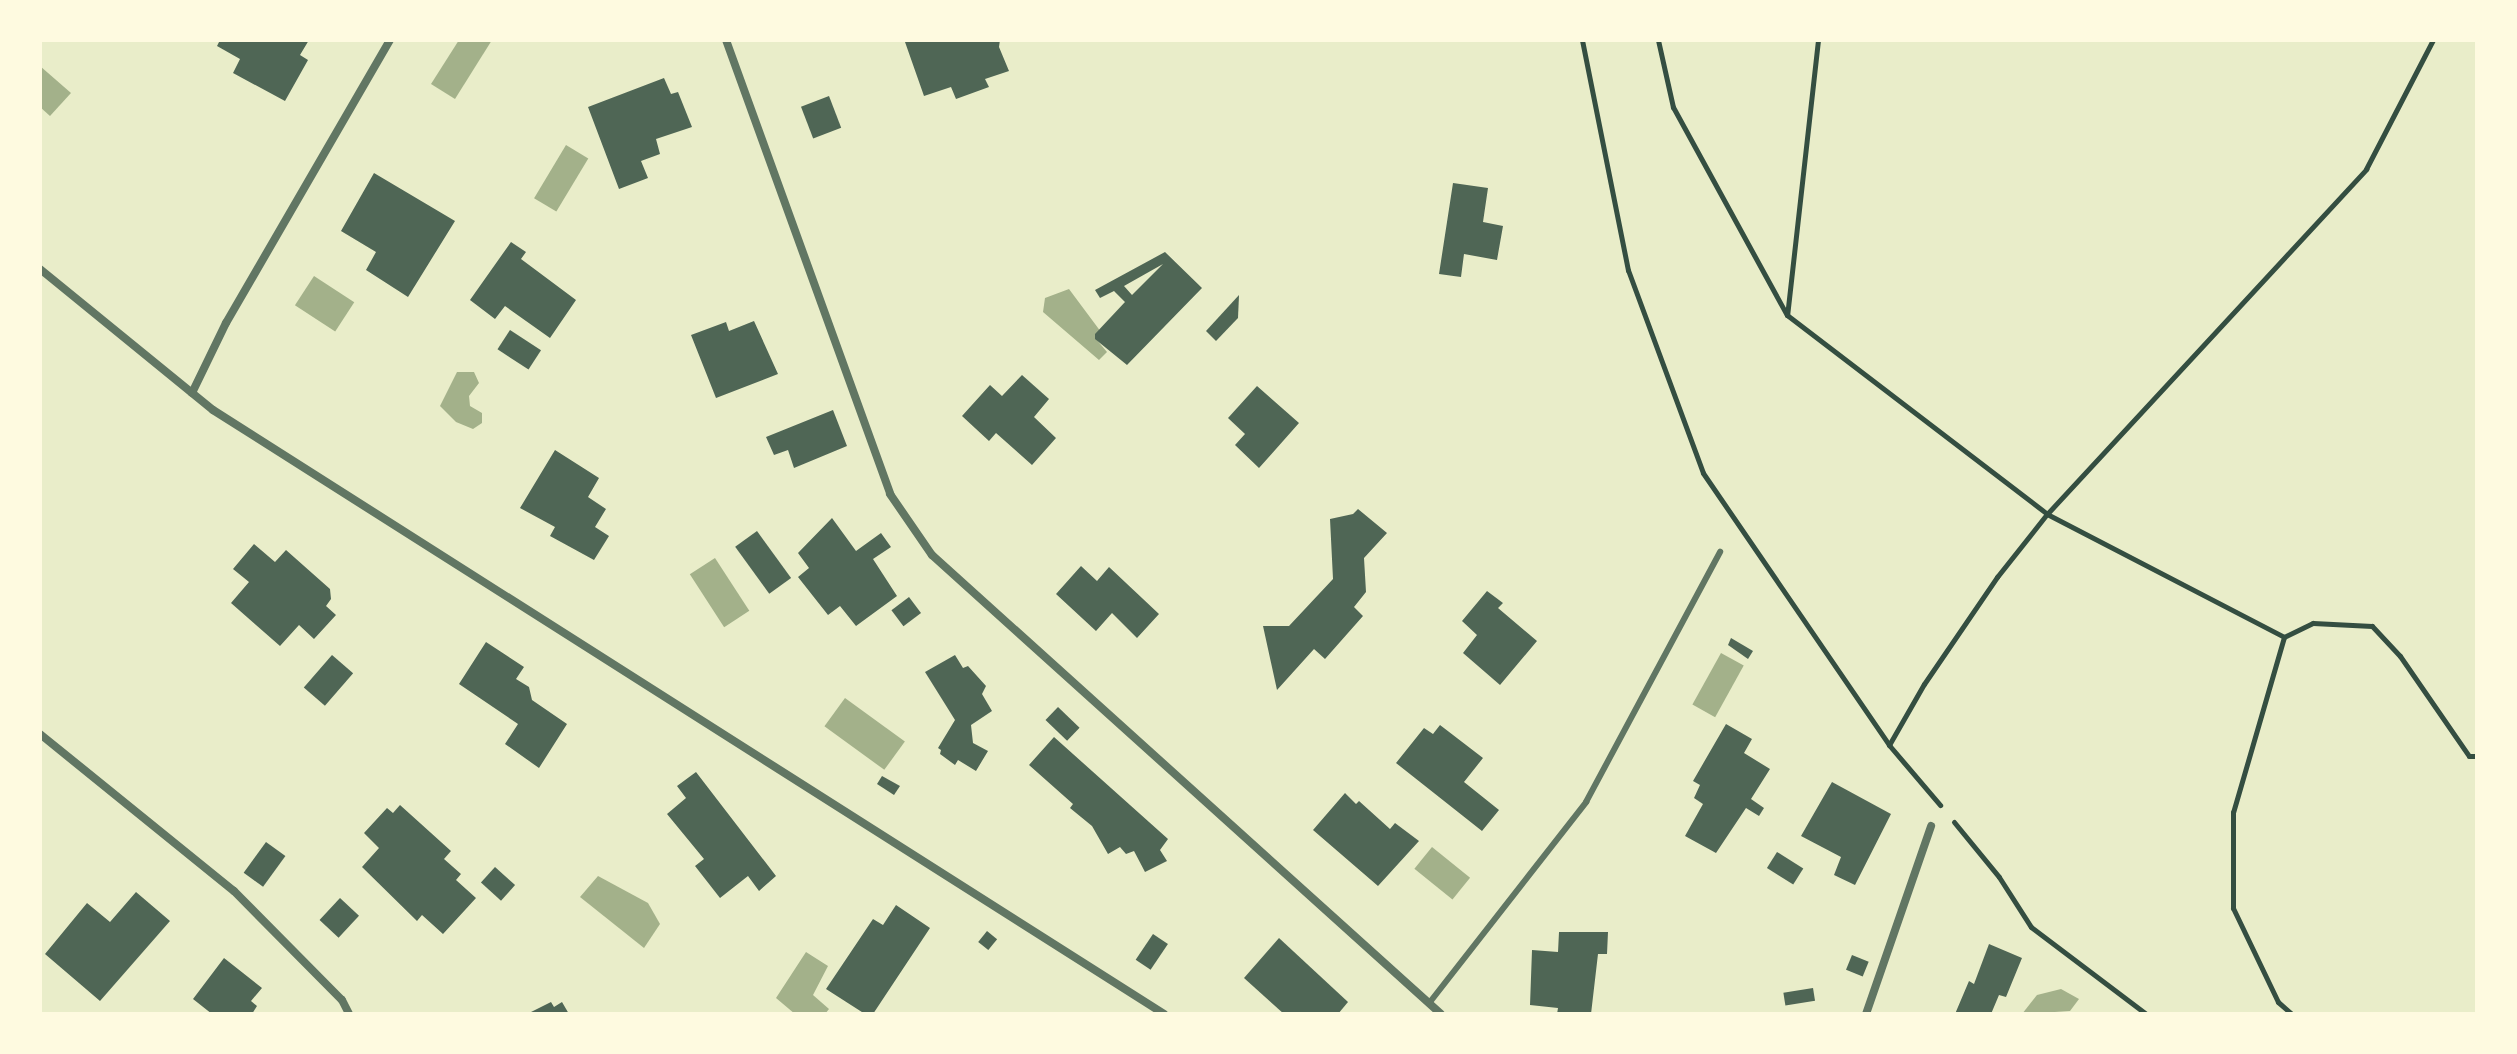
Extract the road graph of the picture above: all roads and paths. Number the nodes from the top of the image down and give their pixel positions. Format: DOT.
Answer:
graph roads {
  1 [pos="390,40"];
  2 [pos="726,40"];
  3 [pos="1582,40"];
  4 [pos="1658,40"];
  5 [pos="1818,40"];
  6 [pos="2433,40"];
  7 [pos="40,269"];
  8 [pos="1787,315"];
  9 [pos="192,393"];
  10 [pos="2047,514"];
  11 [pos="1720,552"];
  12 [pos="2284,637"];
  13 [pos="40,734"];
  14 [pos="1889,745"];
  15 [pos="2477,756"];
  16 [pos="1931,826"];
  17 [pos="1430,1002"];
  18 [pos="349,1014"];
  19 [pos="1164,1014"];
  20 [pos="1441,1014"];
  21 [pos="1866,1014"];
  22 [pos="2146,1014"];
  23 [pos="2292,1014"];
  1 -- 9 [label="street"];
  2 -- 17 [label="street"];
  3 -- 14 [label="path"];
  4 -- 8 [label="path"];
  5 -- 8 [label="path"];
  6 -- 10 [label="path"];
  7 -- 9 [label="street"];
  8 -- 10 [label="path"];
  9 -- 19 [label="street"];
  10 -- 12 [label="path"];
  10 -- 14 [label="path"];
  11 -- 17 [label="lane"];
  12 -- 15 [label="path"];
  12 -- 23 [label="path"];
  13 -- 18 [label="street"];
  14 -- 22 [label="path"];
  16 -- 21 [label="street"];
  17 -- 20 [label="street"];
}
